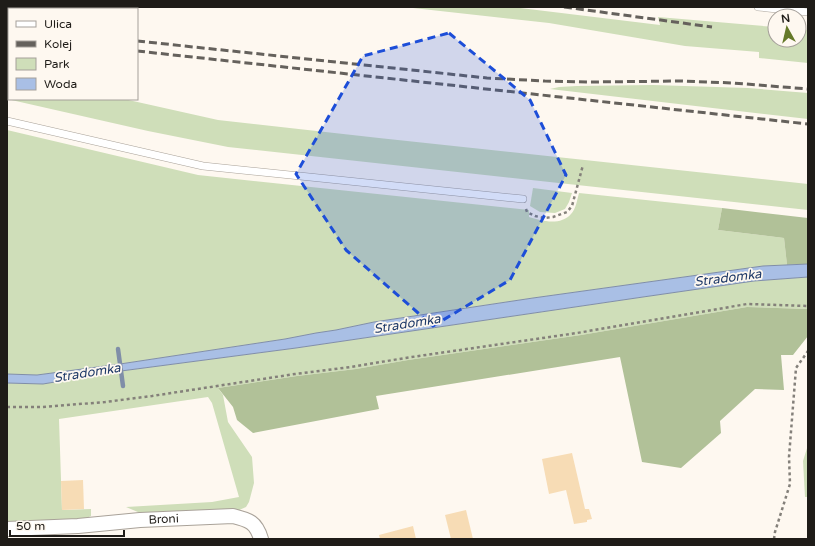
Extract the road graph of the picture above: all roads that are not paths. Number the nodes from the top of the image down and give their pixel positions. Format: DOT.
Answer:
graph roads {
  1 [pos="758,7"];
  2 [pos="808,12"];
  3 [pos="7,121"];
  4 [pos="523,199"];
  5 [pos="7,529"];
  6 [pos="261,539"];
  1 -- 2 [label="lane"];
  3 -- 4 [label="lane"];
  5 -- 6 [label="street, Broni"];
}
